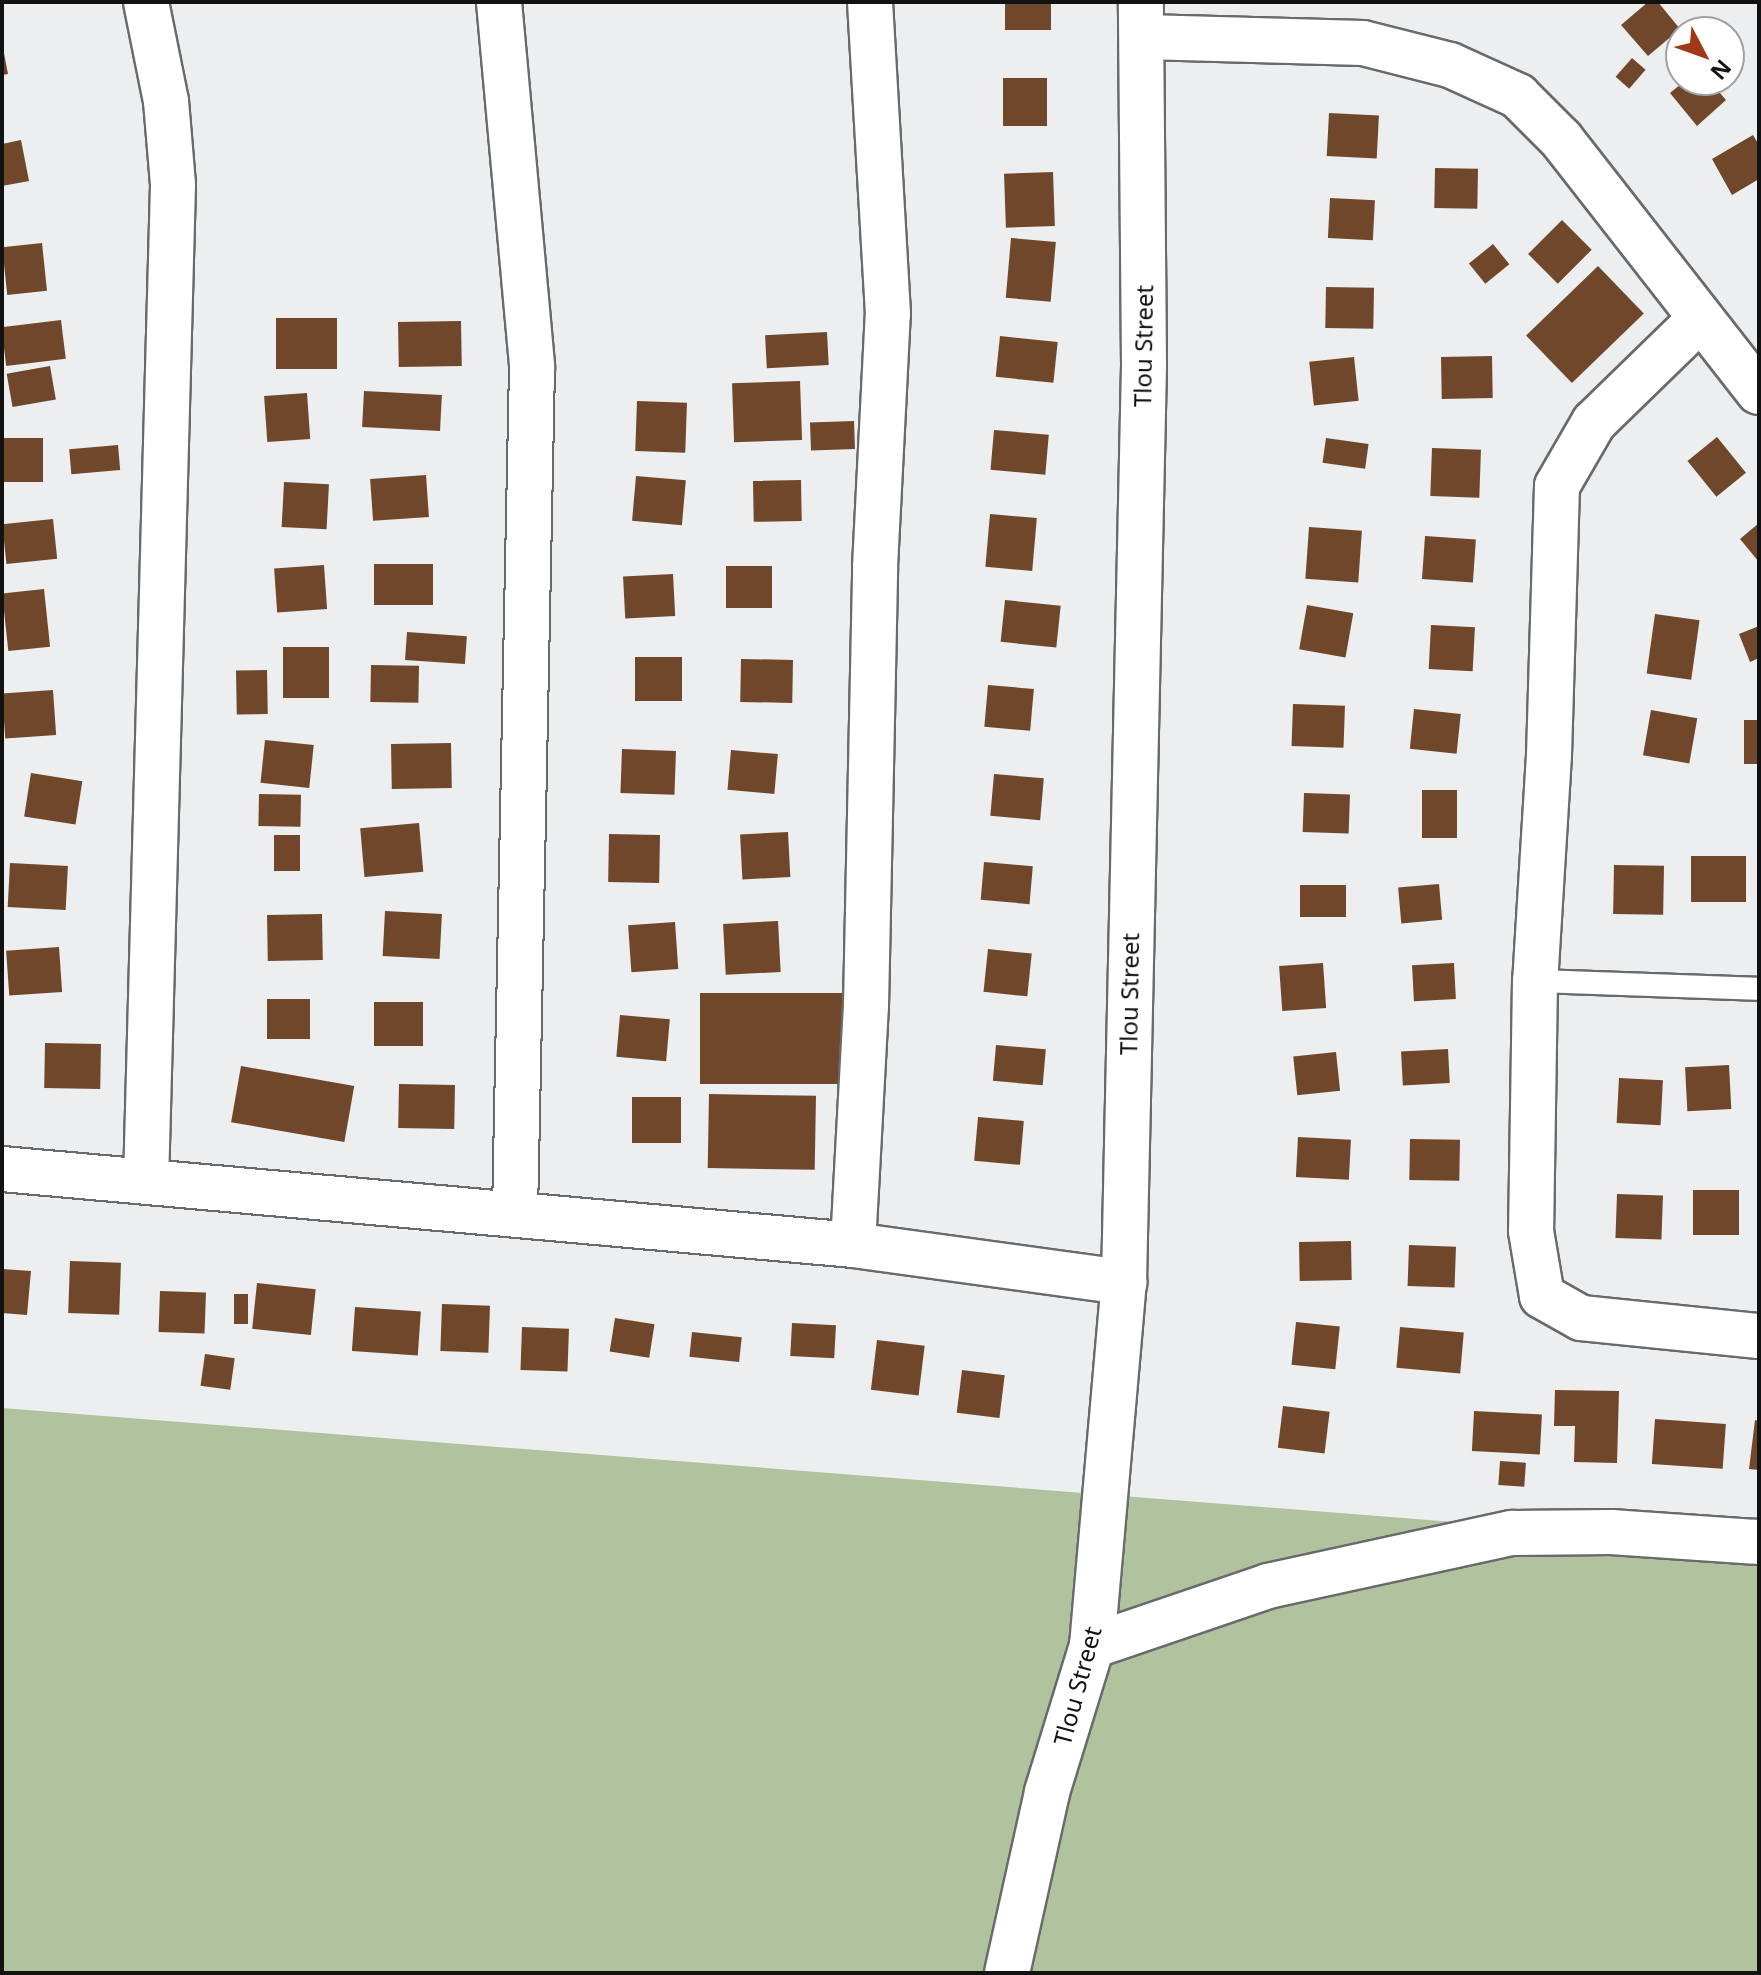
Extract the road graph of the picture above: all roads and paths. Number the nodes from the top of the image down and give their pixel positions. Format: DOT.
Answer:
graph roads {
  1 [pos="146,2"];
  2 [pos="499,2"];
  3 [pos="870,2"];
  4 [pos="1142,19"];
  5 [pos="1700,319"];
  6 [pos="1759,392"];
  7 [pos="1535,981"];
  8 [pos="1759,989"];
  9 [pos="2,1169"];
  10 [pos="146,1181"];
  11 [pos="515,1212"];
  12 [pos="853,1245"];
  13 [pos="1124,1282"];
  14 [pos="1759,1336"];
  15 [pos="1759,1542"];
  16 [pos="1092,1646"];
  17 [pos="1007,1973"];
  1 -- 10 [label="street"];
  2 -- 11 [label="street"];
  3 -- 12 [label="street"];
  4 -- 5 [label="street"];
  4 -- 13 [label="street, Tlou Street"];
  5 -- 6 [label="street"];
  5 -- 7 [label="street"];
  7 -- 8 [label="lane"];
  7 -- 14 [label="street"];
  9 -- 10 [label="street"];
  10 -- 11 [label="street"];
  11 -- 12 [label="street"];
  12 -- 13 [label="street"];
  13 -- 16 [label="street, Tlou Street"];
  15 -- 16 [label="street"];
  16 -- 17 [label="street, Tlou Street"];
}
